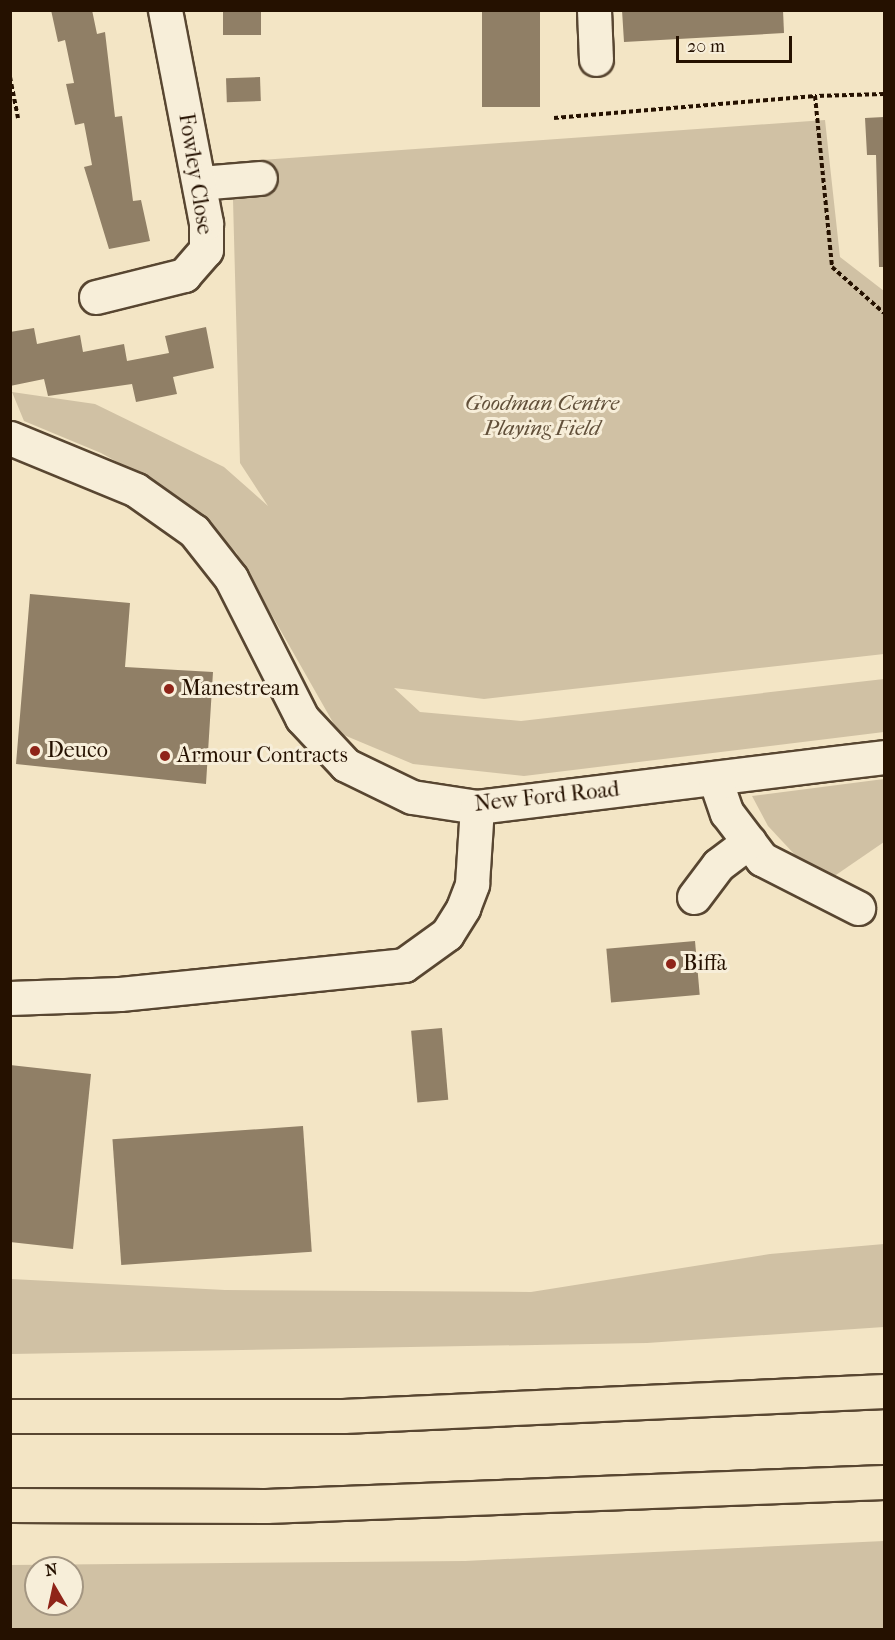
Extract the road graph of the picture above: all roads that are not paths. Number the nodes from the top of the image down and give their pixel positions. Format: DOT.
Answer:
graph roads {
  1 [pos="165,10"];
  2 [pos="594,10"];
  3 [pos="596,59"];
  4 [pos="260,178"];
  5 [pos="199,183"];
  6 [pos="96,297"];
  7 [pos="10,438"];
  8 [pos="885,757"];
  9 [pos="715,779"];
  10 [pos="477,807"];
  11 [pos="749,842"];
  12 [pos="694,897"];
  13 [pos="858,908"];
  14 [pos="10,998"];
  15 [pos="885,1391"];
  16 [pos="10,1416"];
  17 [pos="885,1482"];
  18 [pos="10,1505"];
  1 -- 5 [label="street, Fowley Close"];
  2 -- 3 [label="street"];
  4 -- 5 [label="street"];
  5 -- 6 [label="street, Fowley Close"];
  7 -- 10 [label="street, New Ford Road"];
  8 -- 9 [label="street, New Ford Road"];
  9 -- 10 [label="street, New Ford Road"];
  9 -- 11 [label="street"];
  10 -- 14 [label="street"];
  11 -- 12 [label="street"];
  11 -- 13 [label="street"];
  15 -- 16 [label="highway"];
  17 -- 18 [label="highway"];
}
